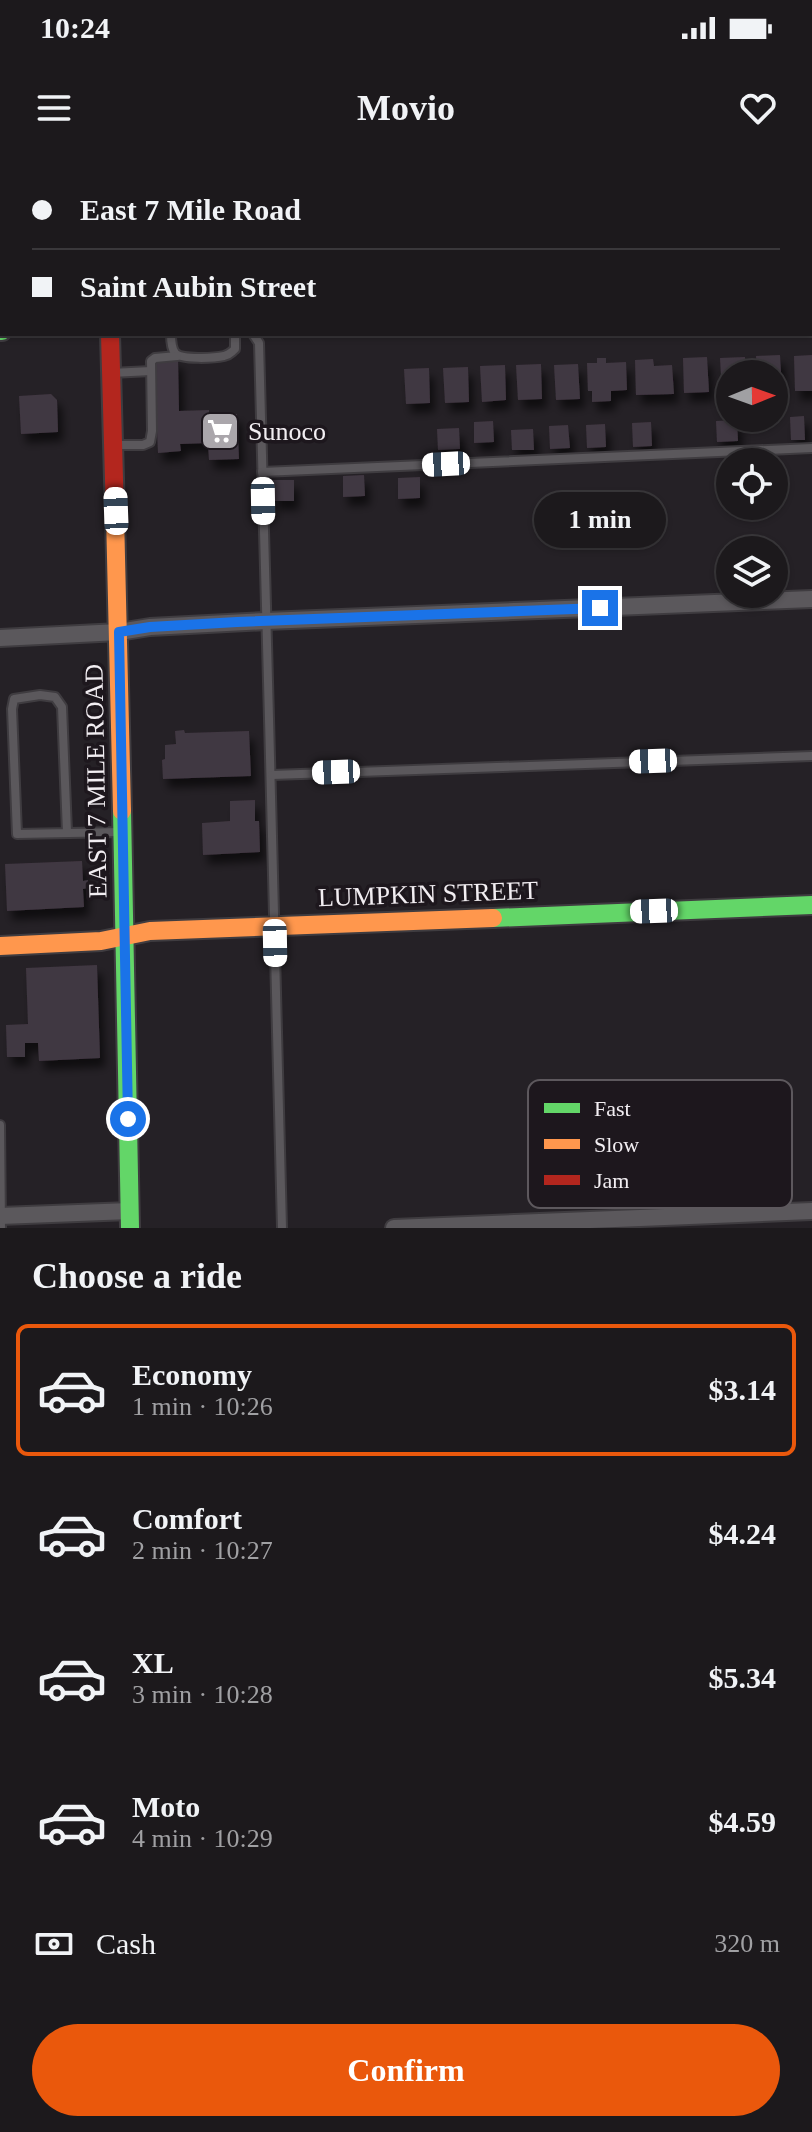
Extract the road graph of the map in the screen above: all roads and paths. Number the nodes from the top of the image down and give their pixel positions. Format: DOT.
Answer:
graph roads {
  1 [pos="110,336"];
  2 [pos="171,336"];
  3 [pos="235,336"];
  4 [pos="254,336"];
  5 [pos="177,356"];
  6 [pos="151,371"];
  7 [pos="111,373"];
  8 [pos="114,445"];
  9 [pos="812,448"];
  10 [pos="262,472"];
  11 [pos="812,599"];
  12 [pos="266,621"];
  13 [pos="119,632"];
  14 [pos="0,638"];
  15 [pos="812,756"];
  16 [pos="272,775"];
  17 [pos="67,832"];
  18 [pos="123,832"];
  19 [pos="812,905"];
  20 [pos="275,926"];
  21 [pos="125,936"];
  22 [pos="0,946"];
  23 [pos="0,1125"];
  24 [pos="812,1211"];
  25 [pos="130,1219"];
  26 [pos="1,1220"];
  27 [pos="282,1228"];
  28 [pos="394,1228"];
  1 -- 7 [label="street, EAST 7 MILE ROAD"];
  2 -- 5 [label="lane"];
  3 -- 5 [label="lane"];
  4 -- 10 [label="lane"];
  5 -- 6 [label="lane"];
  6 -- 7 [label="lane"];
  6 -- 8 [label="lane"];
  7 -- 8 [label="street, EAST 7 MILE ROAD"];
  8 -- 13 [label="street, EAST 7 MILE ROAD"];
  9 -- 10 [label="lane"];
  10 -- 12 [label="lane"];
  11 -- 12 [label="street"];
  12 -- 13 [label="street"];
  12 -- 16 [label="lane"];
  13 -- 14 [label="street"];
  13 -- 18 [label="street, EAST 7 MILE ROAD"];
  15 -- 16 [label="lane"];
  16 -- 20 [label="lane"];
  17 -- 17 [label="lane"];
  17 -- 18 [label="lane"];
  18 -- 21 [label="street, EAST 7 MILE ROAD"];
  19 -- 20 [label="street, LUMPKIN STREET"];
  20 -- 21 [label="street, LUMPKIN STREET"];
  20 -- 27 [label="lane"];
  21 -- 22 [label="street, LUMPKIN STREET"];
  21 -- 25 [label="street, EAST 7 MILE ROAD"];
  23 -- 26 [label="lane"];
  24 -- 28 [label="street"];
  25 -- 26 [label="street"];
}
